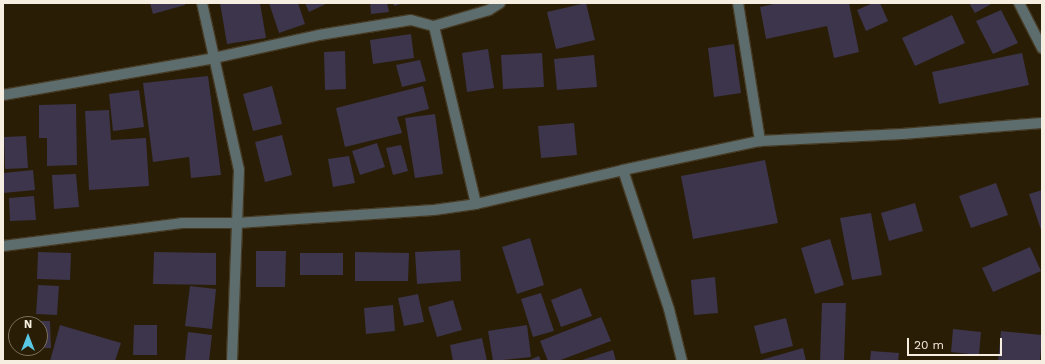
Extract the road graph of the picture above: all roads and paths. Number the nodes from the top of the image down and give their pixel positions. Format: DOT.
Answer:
graph roads {
  1 [pos="202,3"];
  2 [pos="500,3"];
  3 [pos="738,3"];
  4 [pos="1019,3"];
  5 [pos="488,6"];
  6 [pos="434,26"];
  7 [pos="1042,48"];
  8 [pos="214,58"];
  9 [pos="3,95"];
  10 [pos="1042,123"];
  11 [pos="760,141"];
  12 [pos="623,170"];
  13 [pos="476,204"];
  14 [pos="237,223"];
  15 [pos="3,246"];
  16 [pos="232,361"];
  17 [pos="682,361"];
  1 -- 8 [label="street"];
  2 -- 5 [label="street"];
  3 -- 11 [label="street"];
  4 -- 7 [label="street"];
  5 -- 6 [label="street"];
  6 -- 8 [label="street"];
  6 -- 13 [label="street"];
  8 -- 9 [label="street"];
  8 -- 14 [label="street"];
  10 -- 11 [label="street"];
  11 -- 12 [label="street"];
  12 -- 13 [label="street"];
  12 -- 17 [label="street"];
  13 -- 14 [label="street"];
  14 -- 15 [label="street"];
  14 -- 16 [label="street"];
}
